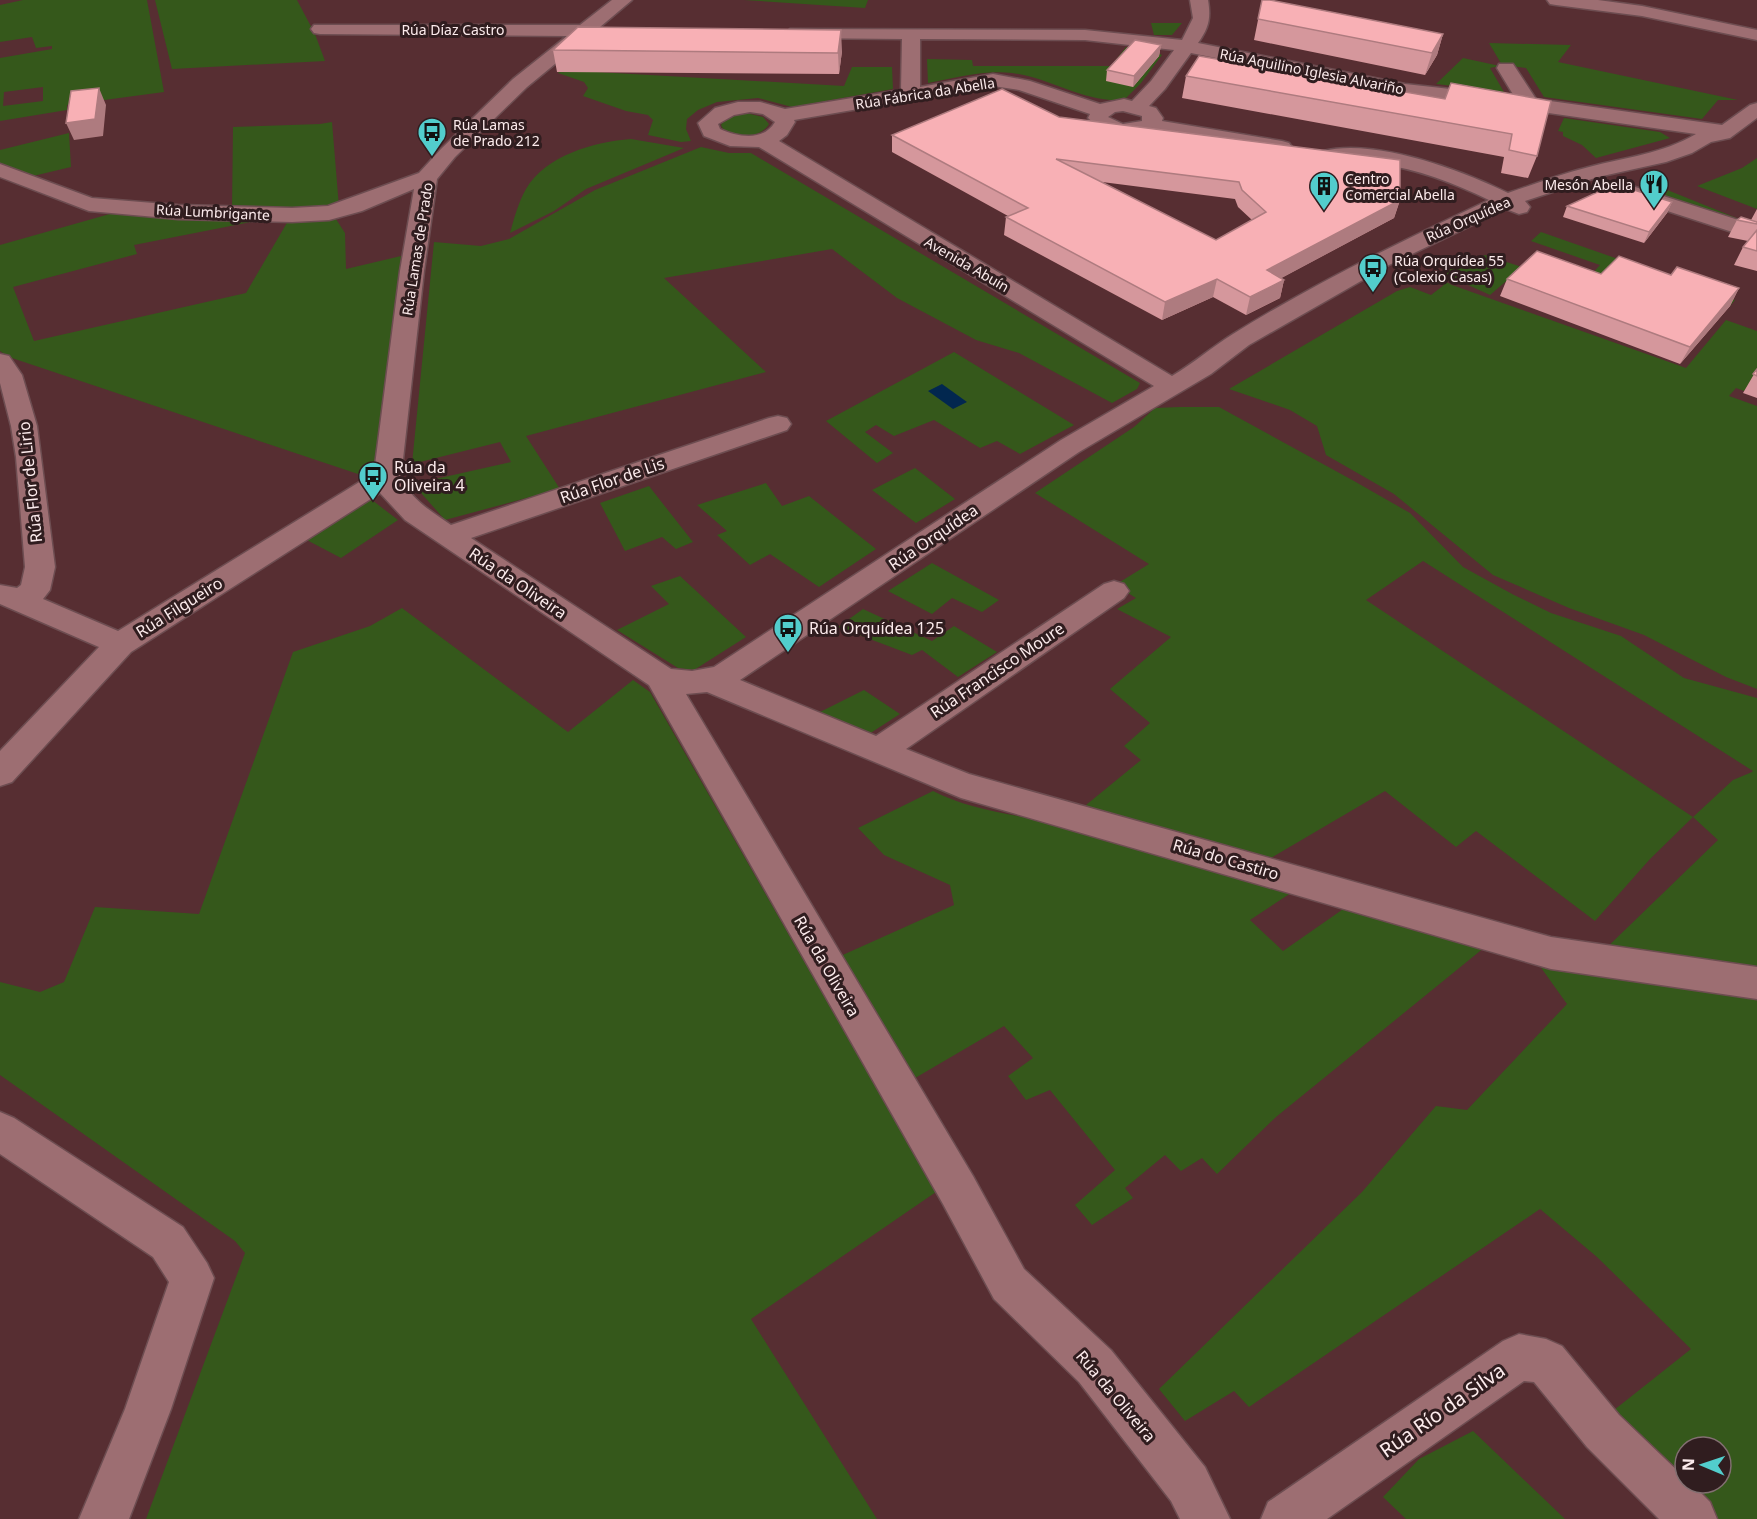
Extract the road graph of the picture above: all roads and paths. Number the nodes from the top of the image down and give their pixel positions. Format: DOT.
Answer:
graph roads {
  1 [pos="623,0"];
  2 [pos="1199,0"];
  3 [pos="1556,0"];
  4 [pos="1686,0"];
  5 [pos="1672,17"];
  6 [pos="320,29"];
  7 [pos="586,30"];
  8 [pos="610,31"];
  9 [pos="904,33"];
  10 [pos="1757,35"];
  11 [pos="780,36"];
  12 [pos="1186,46"];
  13 [pos="1506,68"];
  14 [pos="915,95"];
  15 [pos="1530,105"];
  16 [pos="1137,107"];
  17 [pos="1757,109"];
  18 [pos="1101,111"];
  19 [pos="1151,125"];
  20 [pos="773,131"];
  21 [pos="1724,133"];
  22 [pos="0,170"];
  23 [pos="1639,174"];
  24 [pos="427,178"];
  25 [pos="1602,182"];
  26 [pos="1513,204"];
  27 [pos="1757,223"];
  28 [pos="1757,233"];
  29 [pos="0,361"];
  30 [pos="1187,378"];
  31 [pos="778,424"];
  32 [pos="387,477"];
  33 [pos="447,536"];
  34 [pos="1114,591"];
  35 [pos="10,597"];
  36 [pos="120,644"];
  37 [pos="660,677"];
  38 [pos="711,681"];
  39 [pos="880,750"];
  40 [pos="0,773"];
  41 [pos="1757,982"];
  42 [pos="0,1131"];
  43 [pos="103,1519"];
  44 [pos="1206,1519"];
  45 [pos="1285,1519"];
  46 [pos="1693,1519"];
  1 -- 7 [label="street, Rúa Lamas de Prado"];
  2 -- 12 [label="street"];
  3 -- 5 [label="street"];
  4 -- 5 [label="street"];
  5 -- 10 [label="street"];
  6 -- 7 [label="street, Rúa Díaz Castro"];
  7 -- 8 [label="street"];
  7 -- 24 [label="street, Rúa Lamas de Prado"];
  9 -- 11 [label="street, Rúa Aquilino Iglesia Alvariño"];
  9 -- 12 [label="street, Rúa Aquilino Iglesia Alvariño"];
  9 -- 14 [label="street"];
  12 -- 15 [label="street, Rúa Aquilino Iglesia Alvariño"];
  12 -- 16 [label="street"];
  13 -- 15 [label="street"];
  14 -- 18 [label="street, Rúa Fábrica da Abella"];
  14 -- 20 [label="street, Rúa Fábrica da Abella"];
  15 -- 21 [label="street, Rúa Aquilino Iglesia Alvariño"];
  16 -- 18 [label="street, Rúa Fábrica da Abella"];
  16 -- 19 [label="street"];
  17 -- 21 [label="street, Rúa Orquídea"];
  18 -- 19 [label="street"];
  19 -- 26 [label="street"];
  20 -- 30 [label="street, Avenida Abuín"];
  21 -- 23 [label="street, Rúa Orquídea"];
  21 -- 26 [label="street, Rúa Orquídea"];
  22 -- 24 [label="street, Rúa Lumbrigante"];
  23 -- 25 [label="street, Rúa Orquídea"];
  23 -- 27 [label="street"];
  24 -- 32 [label="street, Rúa Lamas de Prado"];
  25 -- 26 [label="street, Rúa Orquídea"];
  25 -- 28 [label="street"];
  26 -- 30 [label="street, Rúa Orquídea"];
  29 -- 35 [label="street, Rúa Flor de Lirio"];
  30 -- 38 [label="street, Rúa Orquídea"];
  31 -- 33 [label="street, Rúa Flor de Lis"];
  32 -- 33 [label="street, Rúa da Oliveira"];
  32 -- 36 [label="street, Rúa Filgueiro"];
  33 -- 37 [label="street, Rúa da Oliveira"];
  34 -- 39 [label="street, Rúa Francisco Moure"];
  35 -- 36 [label="street"];
  36 -- 40 [label="street, Rúa Filgueiro"];
  37 -- 38 [label="street, Rúa Orquídea"];
  37 -- 44 [label="street, Rúa da Oliveira"];
  38 -- 39 [label="street, Rúa do Castiro"];
  39 -- 41 [label="street, Rúa do Castiro"];
  42 -- 43 [label="street"];
  45 -- 46 [label="street, Rúa Río da Silva"];
}
